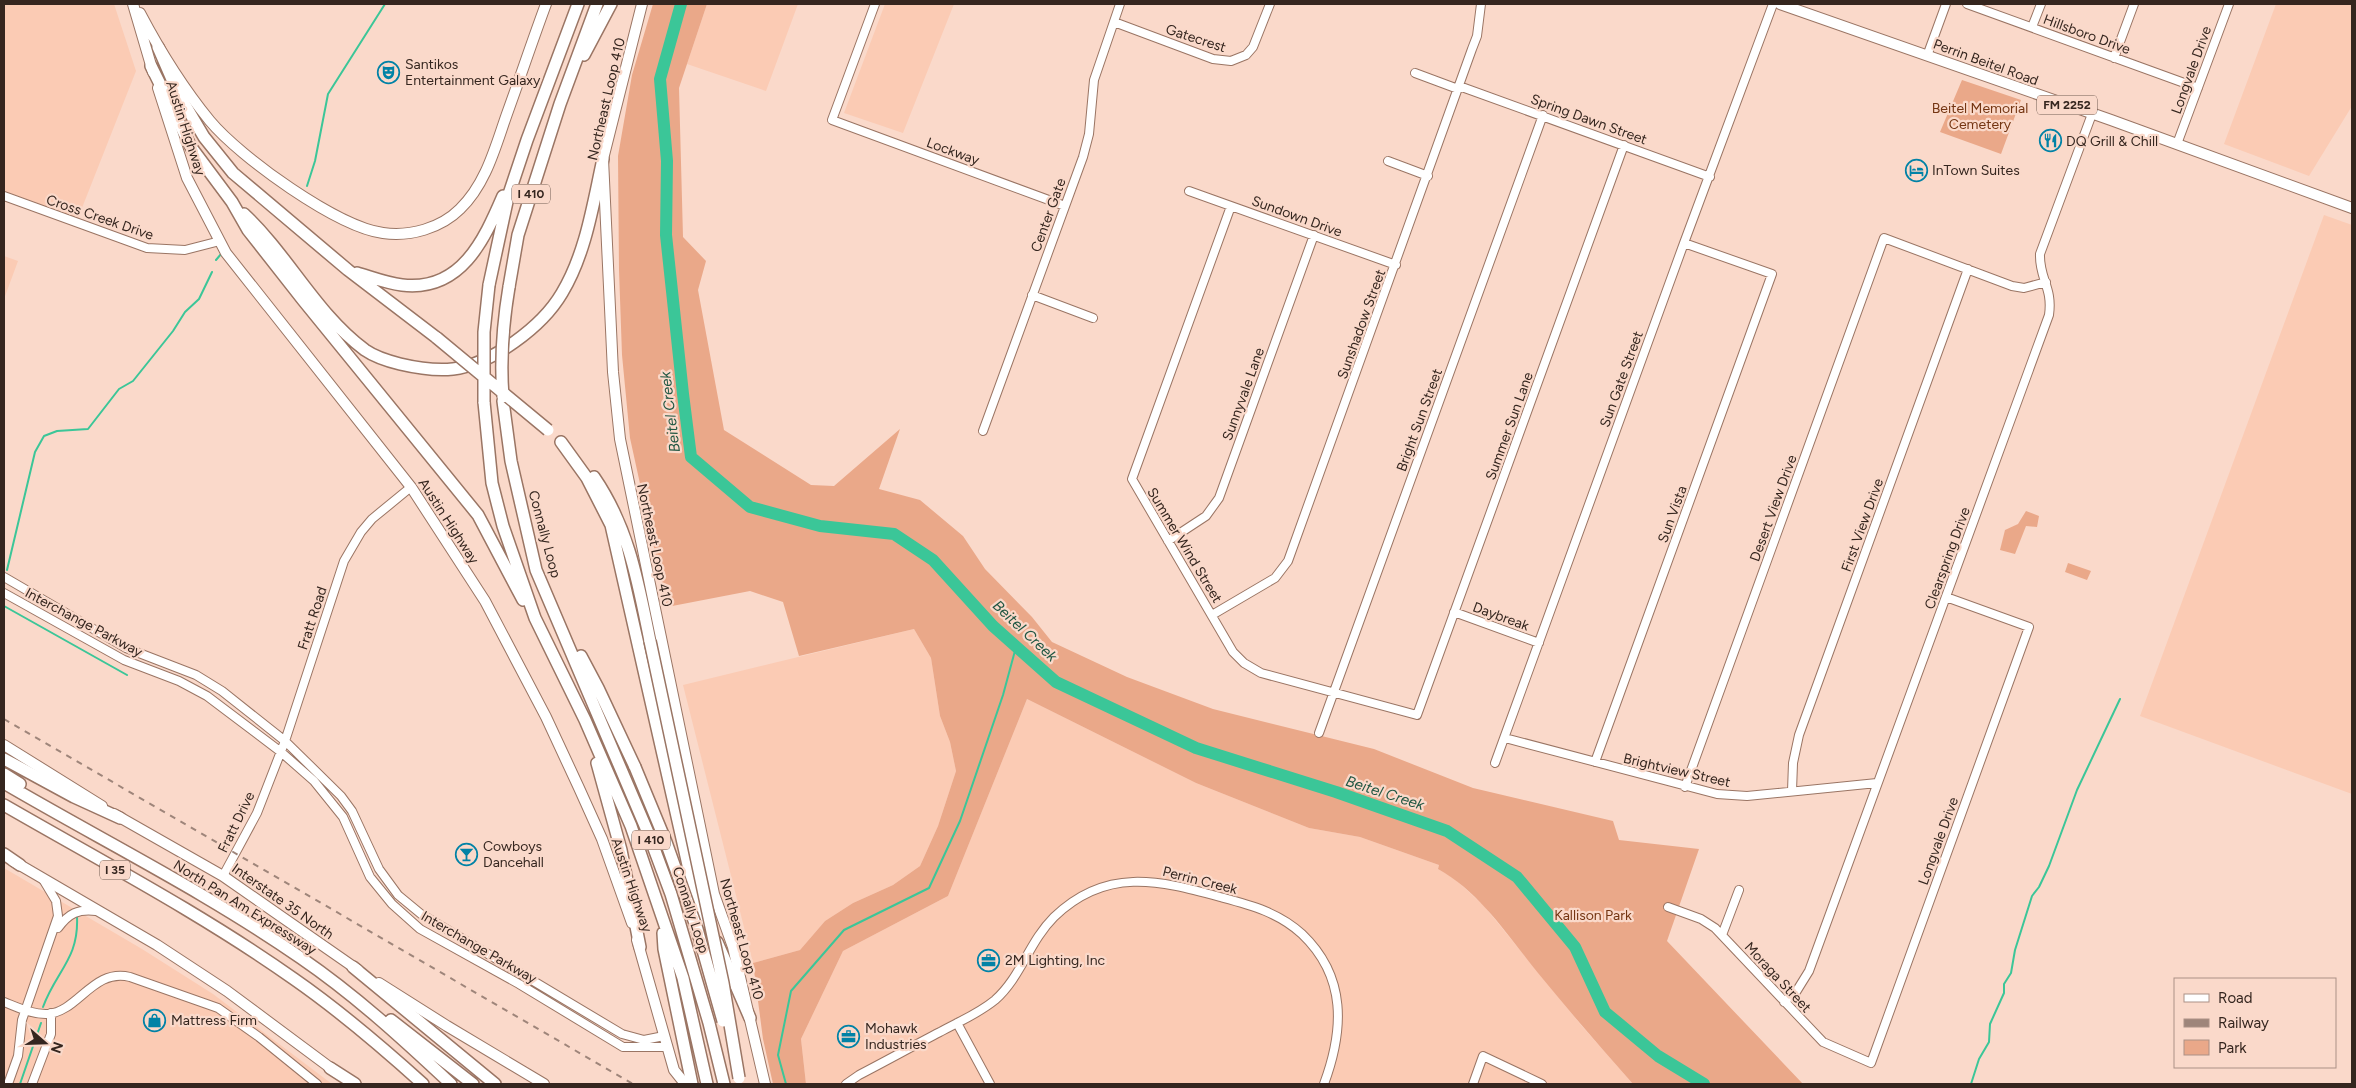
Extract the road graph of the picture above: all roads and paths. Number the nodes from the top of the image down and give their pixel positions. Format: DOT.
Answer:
graph roads {
  1 [pos="134,4"];
  2 [pos="546,4"];
  3 [pos="572,4"];
  4 [pos="578,4"];
  5 [pos="597,4"];
  6 [pos="611,4"];
  7 [pos="642,4"];
  8 [pos="875,4"];
  9 [pos="1120,4"];
  10 [pos="1270,4"];
  11 [pos="1480,4"];
  12 [pos="1773,4"];
  13 [pos="1780,4"];
  14 [pos="1946,4"];
  15 [pos="1967,4"];
  16 [pos="2041,4"];
  17 [pos="2134,4"];
  18 [pos="2229,4"];
  19 [pos="1114,22"];
  20 [pos="2032,28"];
  21 [pos="158,47"];
  22 [pos="560,56"];
  23 [pos="1927,56"];
  24 [pos="2114,58"];
  25 [pos="151,66"];
  26 [pos="1415,73"];
  27 [pos="1459,87"];
  28 [pos="2198,88"];
  29 [pos="560,104"];
  30 [pos="2092,114"];
  31 [pos="1543,116"];
  32 [pos="527,140"];
  33 [pos="2177,144"];
  34 [pos="1624,146"];
  35 [pos="603,159"];
  36 [pos="1388,161"];
  37 [pos="1428,176"];
  38 [pos="1710,177"];
  39 [pos="1189,191"];
  40 [pos="4,196"];
  41 [pos="232,202"];
  42 [pos="1065,206"];
  43 [pos="1231,206"];
  44 [pos="2352,208"];
  45 [pos="1314,235"];
  46 [pos="220,240"];
  47 [pos="1684,243"];
  48 [pos="1396,265"];
  49 [pos="1968,269"];
  50 [pos="348,270"];
  51 [pos="2046,282"];
  52 [pos="1032,295"];
  53 [pos="1093,318"];
  54 [pos="983,430"];
  55 [pos="561,442"];
  56 [pos="411,487"];
  57 [pos="1168,541"];
  58 [pos="4,577"];
  59 [pos="4,593"];
  60 [pos="1946,597"];
  61 [pos="552,604"];
  62 [pos="1454,612"];
  63 [pos="1212,615"];
  64 [pos="543,635"];
  65 [pos="1539,643"];
  66 [pos="1333,692"];
  67 [pos="1418,714"];
  68 [pos="585,720"];
  69 [pos="1319,733"];
  70 [pos="1505,738"];
  71 [pos="285,741"];
  72 [pos="4,745"];
  73 [pos="281,752"];
  74 [pos="4,759"];
  75 [pos="1595,762"];
  76 [pos="1495,763"];
  77 [pos="4,774"];
  78 [pos="270,778"];
  79 [pos="4,783"];
  80 [pos="1877,784"];
  81 [pos="1686,787"];
  82 [pos="1792,791"];
  83 [pos="4,805"];
  84 [pos="120,818"];
  85 [pos="90,831"];
  86 [pos="4,855"];
  87 [pos="20,865"];
  88 [pos="223,876"];
  89 [pos="42,878"];
  90 [pos="693,887"];
  91 [pos="1739,890"];
  92 [pos="1668,907"];
  93 [pos="99,911"];
  94 [pos="662,916"];
  95 [pos="54,934"];
  96 [pos="1722,935"];
  97 [pos="640,947"];
  98 [pos="353,966"];
  99 [pos="351,995"];
  100 [pos="4,1002"];
  101 [pos="1784,1002"];
  102 [pos="26,1009"];
  103 [pos="51,1013"];
  104 [pos="750,1018"];
  105 [pos="957,1023"];
  106 [pos="664,1036"];
  107 [pos="668,1047"];
  108 [pos="1871,1063"];
  109 [pos="330,1068"];
  110 [pos="740,1081"];
  111 [pos="688,1083"];
  112 [pos="8,1084"];
  113 [pos="32,1084"];
  114 [pos="317,1084"];
  115 [pos="350,1084"];
  116 [pos="355,1084"];
  117 [pos="422,1084"];
  118 [pos="451,1084"];
  119 [pos="474,1084"];
  120 [pos="495,1084"];
  121 [pos="544,1084"];
  122 [pos="707,1084"];
  123 [pos="724,1084"];
  124 [pos="728,1084"];
  125 [pos="765,1084"];
  126 [pos="846,1084"];
  127 [pos="990,1084"];
  128 [pos="1324,1084"];
  129 [pos="1473,1084"];
  130 [pos="1542,1084"];
  1 -- 21 [label="main road, Austin Highway"];
  1 -- 25 [label="main road, Austin Highway"];
  2 -- 21 [label="main road, Austin Highway"];
  3 -- 22 [label="highway"];
  4 -- 22 [label="highway, I 410"];
  5 -- 29 [label="highway, Connally Loop / I 410"];
  6 -- 29 [label="highway"];
  7 -- 35 [label="main road, Northeast Loop 410"];
  8 -- 42 [label="street, Lockway"];
  9 -- 19 [label="street, Center Gate"];
  10 -- 19 [label="street, Gatecrest"];
  11 -- 27 [label="street, Sunshadow Street"];
  12 -- 38 [label="street, Sun Gate Street"];
  13 -- 23 [label="main road, Perrin Beitel Road / FM 2252"];
  14 -- 23 [label="street"];
  15 -- 20 [label="street, Hillsboro Drive"];
  16 -- 20 [label="street"];
  17 -- 24 [label="street"];
  18 -- 28 [label="street, Longvale Drive"];
  19 -- 42 [label="street, Center Gate"];
  20 -- 24 [label="street, Hillsboro Drive"];
  21 -- 50 [label="highway"];
  22 -- 32 [label="highway, I 410"];
  23 -- 30 [label="main road, Perrin Beitel Road / FM 2252"];
  24 -- 28 [label="street, Hillsboro Drive"];
  25 -- 41 [label="highway"];
  25 -- 46 [label="main road, Austin Highway"];
  26 -- 27 [label="street, Spring Dawn Street"];
  27 -- 31 [label="street, Spring Dawn Street"];
  27 -- 37 [label="street, Sunshadow Street"];
  28 -- 33 [label="street, Longvale Drive"];
  29 -- 61 [label="highway, Connally Loop / I 410, bridge"];
  30 -- 33 [label="main road, Perrin Beitel Road / FM 2252"];
  30 -- 51 [label="street, Clearspring Drive"];
  31 -- 34 [label="street, Spring Dawn Street"];
  31 -- 66 [label="street, Bright Sun Street"];
  32 -- 50 [label="highway"];
  32 -- 64 [label="highway, I 410, bridge"];
  33 -- 44 [label="main road, Perrin Beitel Road / FM 2252"];
  34 -- 38 [label="street, Spring Dawn Street"];
  34 -- 62 [label="street, Summer Sun Lane"];
  35 -- 41 [label="highway"];
  35 -- 104 [label="main road, Northeast Loop 410"];
  36 -- 37 [label="street"];
  37 -- 48 [label="street, Sunshadow Street"];
  38 -- 47 [label="street, Sun Gate Street"];
  39 -- 43 [label="street, Sundown Drive"];
  40 -- 46 [label="street, Cross Creek Drive"];
  41 -- 64 [label="highway"];
  42 -- 52 [label="street, Center Gate"];
  43 -- 45 [label="street, Sundown Drive"];
  43 -- 57 [label="street, Summer Wind Street"];
  45 -- 48 [label="street, Sundown Drive"];
  45 -- 57 [label="street, Sunnyvale Lane"];
  46 -- 56 [label="main road, Austin Highway"];
  47 -- 65 [label="street, Sun Gate Street"];
  47 -- 75 [label="street, Sun Vista"];
  48 -- 63 [label="street, Sunshadow Street"];
  49 -- 51 [label="street"];
  49 -- 81 [label="street, Desert View Drive"];
  49 -- 82 [label="street, First View Drive"];
  50 -- 55 [label="highway, bridge"];
  51 -- 60 [label="street, Clearspring Drive"];
  52 -- 53 [label="street"];
  52 -- 54 [label="street, Center Gate"];
  55 -- 90 [label="highway"];
  55 -- 110 [label="highway, bridge"];
  56 -- 71 [label="street, Fratt Road"];
  56 -- 97 [label="main road, Austin Highway"];
  57 -- 63 [label="street, Summer Wind Street"];
  58 -- 71 [label="street, Interchange Parkway"];
  59 -- 73 [label="street, Interchange Parkway"];
  60 -- 80 [label="street, Clearspring Drive"];
  60 -- 108 [label="street, Longvale Drive"];
  61 -- 110 [label="highway, bridge"];
  61 -- 123 [label="highway, Connally Loop / I 410"];
  62 -- 65 [label="street, Daybreak"];
  62 -- 67 [label="street, Summer Sun Lane"];
  63 -- 66 [label="street, Summer Wind Street"];
  64 -- 68 [label="highway, I 410"];
  65 -- 70 [label="street, Sun Gate Street"];
  66 -- 67 [label="street, Summer Wind Street"];
  66 -- 69 [label="street, Bright Sun Street"];
  68 -- 94 [label="highway, I 410"];
  68 -- 97 [label="highway"];
  70 -- 75 [label="street, Brightview Street"];
  70 -- 76 [label="street, Sun Gate Street"];
  71 -- 73 [label="street, Fratt Road"];
  71 -- 106 [label="street, Interchange Parkway"];
  72 -- 84 [label="main road, Interstate 35 North"];
  73 -- 78 [label="street, Fratt Road"];
  73 -- 107 [label="street, Interchange Parkway"];
  74 -- 84 [label="highway"];
  75 -- 81 [label="street, Brightview Street"];
  77 -- 85 [label="highway"];
  78 -- 88 [label="street, Fratt Drive"];
  79 -- 85 [label="highway, North Pan Am Expressway / I 35"];
  80 -- 82 [label="street, Brightview Street"];
  80 -- 101 [label="street, Clearspring Drive"];
  81 -- 82 [label="street, Brightview Street"];
  83 -- 117 [label="highway, I 35"];
  84 -- 88 [label="main road, Interstate 35 North"];
  85 -- 99 [label="highway, North Pan Am Expressway / I 35"];
  86 -- 87 [label="highway"];
  87 -- 89 [label="main road"];
  88 -- 98 [label="main road, Interstate 35 North"];
  89 -- 93 [label="main road"];
  89 -- 95 [label="street"];
  90 -- 104 [label="highway"];
  90 -- 124 [label="highway"];
  91 -- 96 [label="street"];
  92 -- 96 [label="street, Moraga Street"];
  93 -- 95 [label="street"];
  93 -- 109 [label="main road"];
  94 -- 111 [label="highway, I 410"];
  94 -- 122 [label="highway"];
  95 -- 102 [label="street"];
  96 -- 101 [label="street, Moraga Street"];
  97 -- 106 [label="main road, Austin Highway"];
  98 -- 120 [label="highway"];
  98 -- 121 [label="main road, Interstate 35 North"];
  99 -- 118 [label="highway, North Pan Am Expressway / I 35"];
  99 -- 119 [label="highway"];
  100 -- 102 [label="street"];
  101 -- 108 [label="street, Moraga Street"];
  102 -- 103 [label="street"];
  102 -- 112 [label="street"];
  103 -- 113 [label="street"];
  103 -- 114 [label="street"];
  104 -- 125 [label="main road, Northeast Loop 410"];
  105 -- 126 [label="street, Perrin Creek"];
  105 -- 127 [label="street"];
  105 -- 128 [label="street, Perrin Creek"];
  106 -- 107 [label="main road, Austin Highway"];
  107 -- 111 [label="main road, Austin Highway"];
  109 -- 115 [label="main road"];
  109 -- 116 [label="highway"];
  129 -- 130 [label="street"];
}
